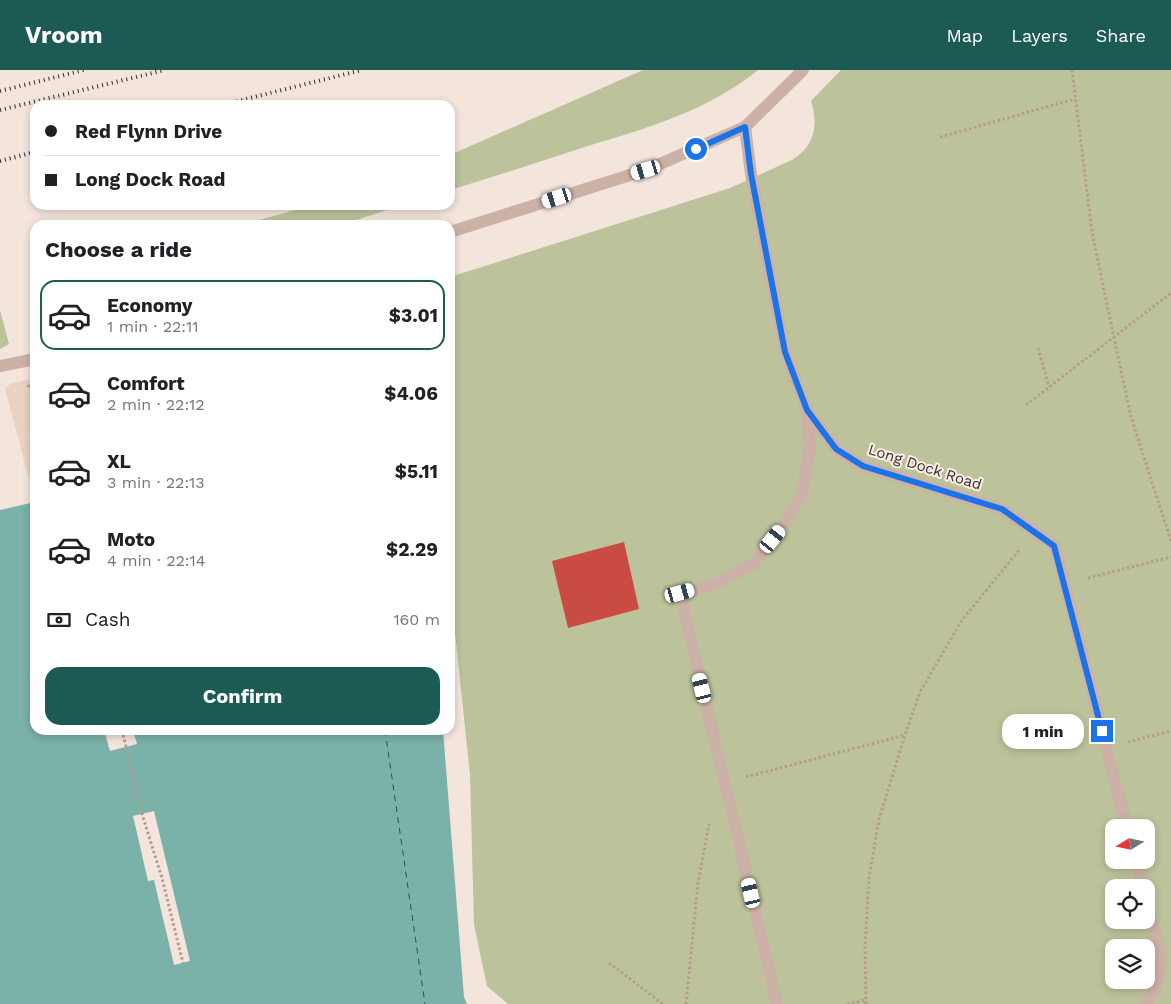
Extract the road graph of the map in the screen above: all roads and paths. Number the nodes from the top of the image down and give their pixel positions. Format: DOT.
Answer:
graph roads {
  1 [pos="1072,70"];
  2 [pos="800,74"];
  3 [pos="1075,100"];
  4 [pos="745,127"];
  5 [pos="940,137"];
  6 [pos="455,230"];
  7 [pos="1171,293"];
  8 [pos="1114,338"];
  9 [pos="1038,348"];
  10 [pos="30,360"];
  11 [pos="0,366"];
  12 [pos="25,380"];
  13 [pos="30,387"];
  14 [pos="1049,387"];
  15 [pos="1026,405"];
  16 [pos="807,410"];
  17 [pos="1034,531"];
  18 [pos="1171,541"];
  19 [pos="1171,557"];
  20 [pos="1065,584"];
  21 [pos="1171,731"];
  22 [pos="123,735"];
  23 [pos="1106,748"];
  24 [pos="1125,819"];
  25 [pos="1154,929"];
  26 [pos="609,962"];
  27 [pos="183,963"];
  28 [pos="866,1002"];
  29 [pos="663,1004"];
  30 [pos="777,1004"];
  31 [pos="847,1004"];
  32 [pos="1146,1004"];
  1 -- 3 [label="path"];
  2 -- 4 [label="street"];
  3 -- 5 [label="path"];
  3 -- 8 [label="path"];
  4 -- 6 [label="street"];
  4 -- 16 [label="street, Long Dock Road"];
  7 -- 8 [label="path"];
  8 -- 14 [label="path"];
  8 -- 18 [label="path"];
  9 -- 14 [label="path"];
  10 -- 11 [label="street"];
  12 -- 13 [label="path"];
  14 -- 15 [label="path"];
  16 -- 17 [label="street, Long Dock Road"];
  16 -- 30 [label="street"];
  17 -- 20 [label="street, Long Dock Road"];
  17 -- 28 [label="path"];
  19 -- 20 [label="path"];
  20 -- 23 [label="street, Long Dock Road"];
  21 -- 23 [label="path"];
  22 -- 27 [label="path"];
  23 -- 24 [label="street, Long Dock Road"];
  25 -- 32 [label="street"];
  26 -- 29 [label="path"];
  28 -- 31 [label="path"];
}
